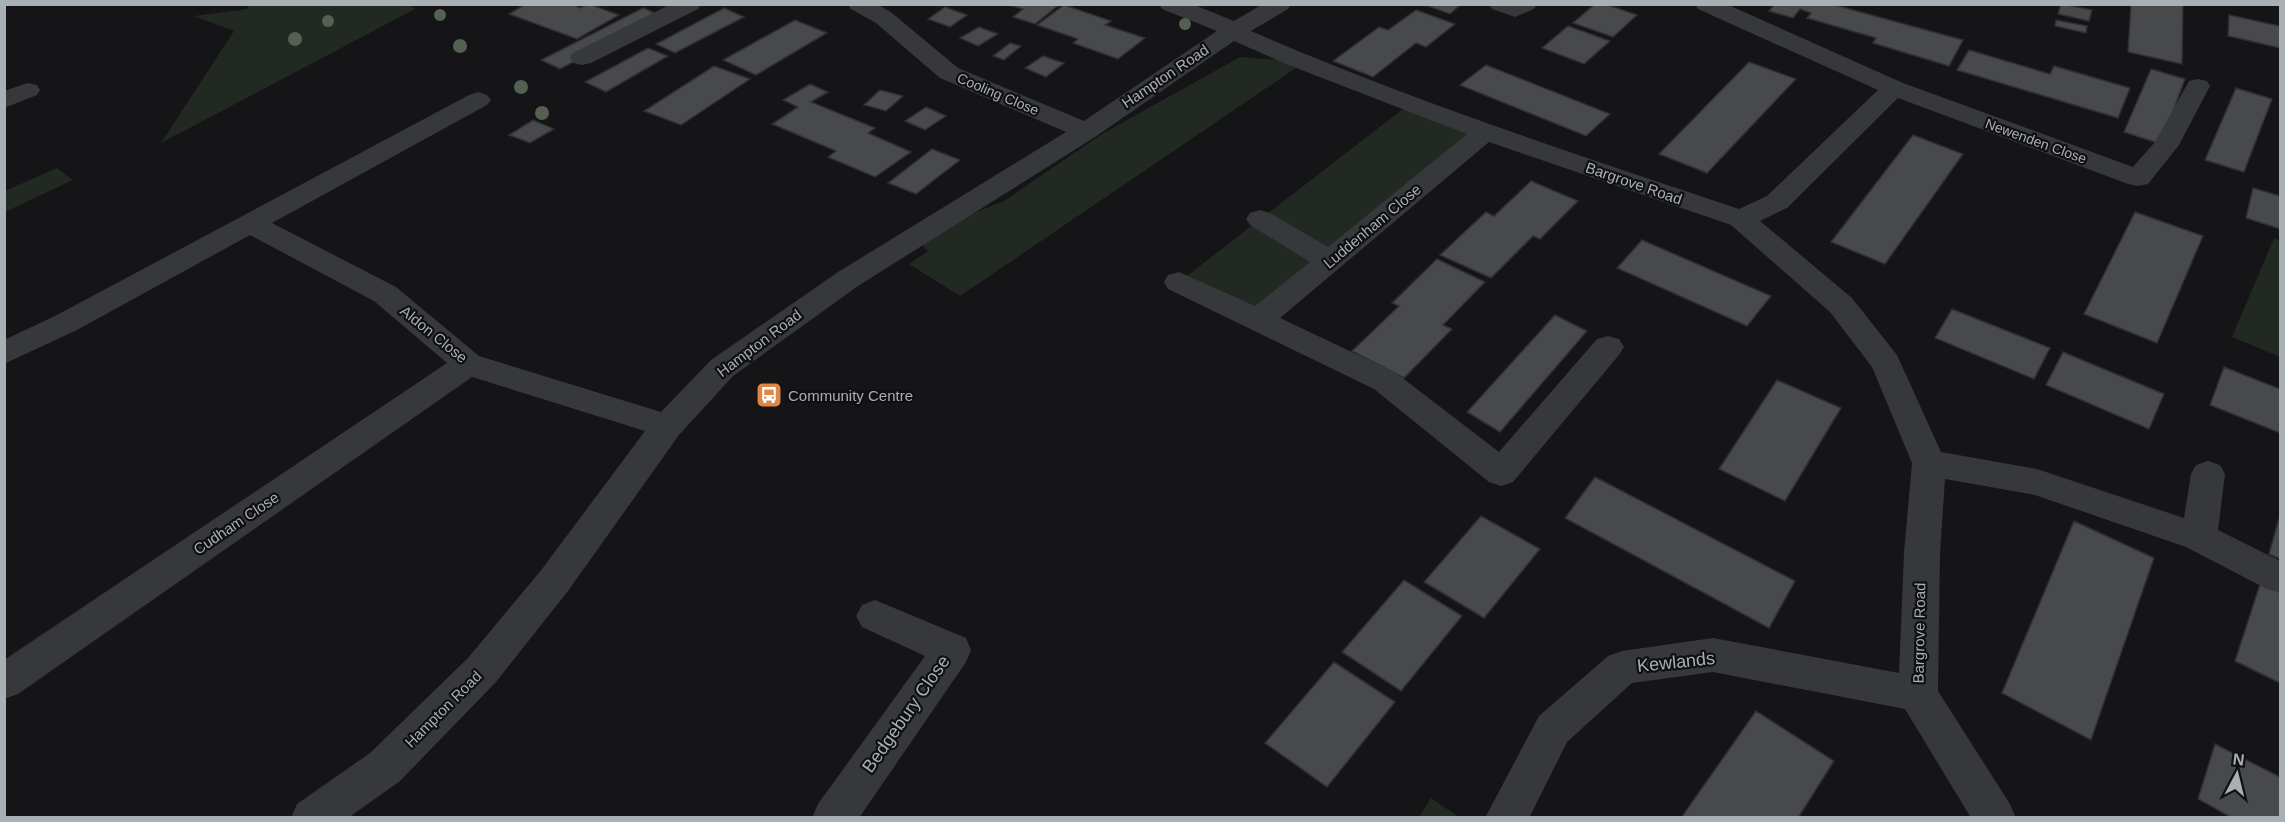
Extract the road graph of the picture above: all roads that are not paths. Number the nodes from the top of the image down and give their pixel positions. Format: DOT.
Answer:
graph roads {
  1 [pos="690,4"];
  2 [pos="859,4"];
  3 [pos="1170,4"];
  4 [pos="1280,4"];
  5 [pos="1706,4"];
  6 [pos="1236,31"];
  7 [pos="582,58"];
  8 [pos="2198,86"];
  9 [pos="1894,88"];
  10 [pos="28,90"];
  11 [pos="478,100"];
  12 [pos="4,101"];
  13 [pos="1086,131"];
  14 [pos="1485,132"];
  15 [pos="1260,219"];
  16 [pos="1741,219"];
  17 [pos="249,223"];
  18 [pos="1330,261"];
  19 [pos="1179,282"];
  20 [pos="1258,320"];
  21 [pos="1608,347"];
  22 [pos="4,353"];
  23 [pos="468,364"];
  24 [pos="667,426"];
  25 [pos="1929,463"];
  26 [pos="2208,474"];
  27 [pos="2199,537"];
  28 [pos="2273,575"];
  29 [pos="875,616"];
  30 [pos="4,682"];
  31 [pos="1918,694"];
  32 [pos="312,818"];
  33 [pos="833,818"];
  34 [pos="1506,818"];
  35 [pos="1995,818"];
  1 -- 7 [label="street"];
  2 -- 13 [label="street, Cooling Close"];
  3 -- 6 [label="street, Bargrove Road"];
  4 -- 6 [label="street, Hampton Road"];
  5 -- 9 [label="street, Newenden Close"];
  6 -- 13 [label="street, Hampton Road"];
  6 -- 14 [label="street, Bargrove Road"];
  8 -- 9 [label="street, Newenden Close"];
  9 -- 16 [label="street"];
  10 -- 12 [label="street"];
  11 -- 17 [label="street"];
  13 -- 24 [label="street, Hampton Road"];
  14 -- 16 [label="street, Bargrove Road"];
  14 -- 18 [label="street, Luddenham Close"];
  15 -- 18 [label="street"];
  16 -- 25 [label="street, Bargrove Road"];
  17 -- 22 [label="street"];
  17 -- 23 [label="street, Aldon Close"];
  18 -- 20 [label="street, Luddenham Close"];
  19 -- 20 [label="street"];
  20 -- 21 [label="street"];
  23 -- 24 [label="street, Aldon Close"];
  23 -- 30 [label="street, Cudham Close"];
  24 -- 32 [label="street, Hampton Road"];
  25 -- 27 [label="street"];
  25 -- 31 [label="street, Bargrove Road"];
  26 -- 27 [label="street"];
  27 -- 28 [label="street"];
  29 -- 33 [label="street, Bedgebury Close"];
  31 -- 34 [label="street, Kewlands"];
  31 -- 35 [label="street, Bargrove Road"];
}
